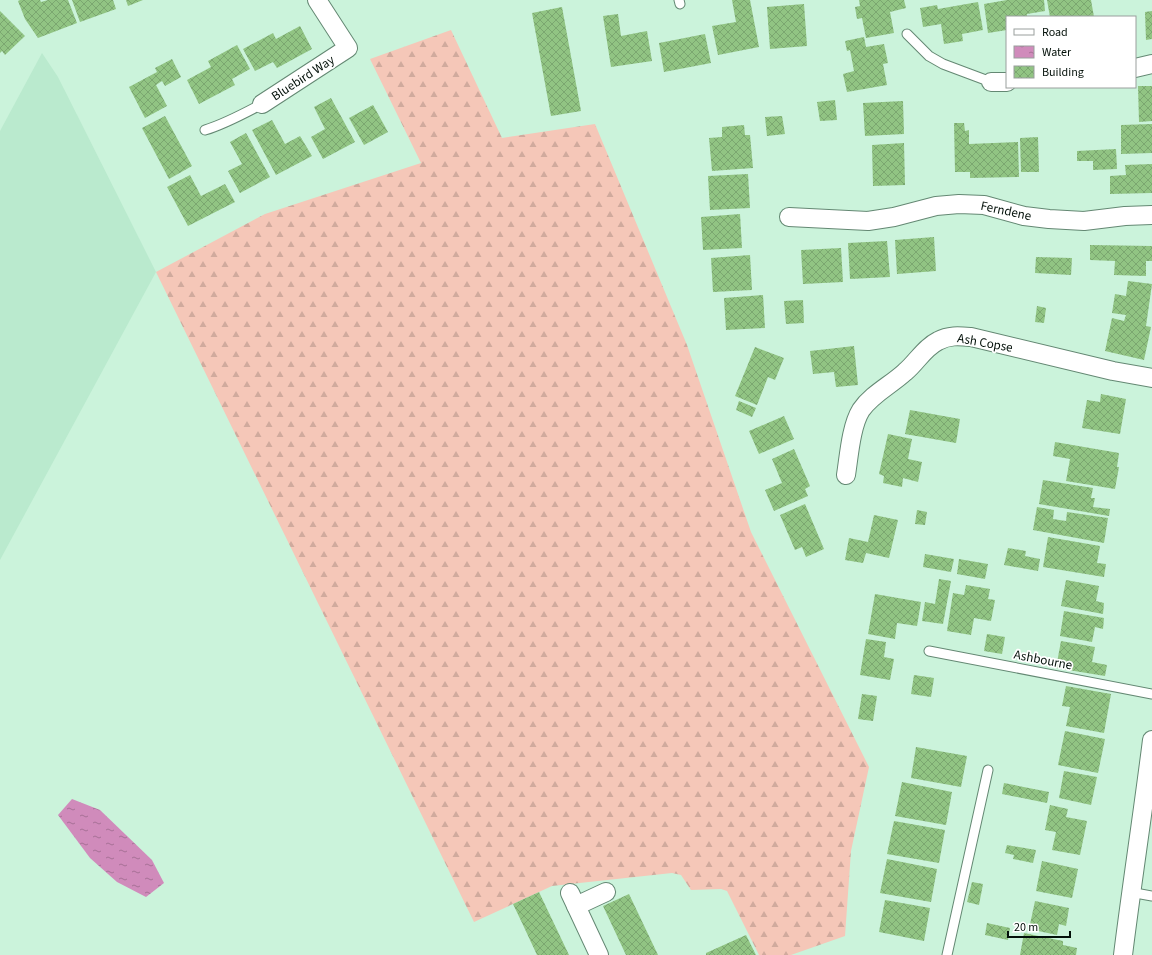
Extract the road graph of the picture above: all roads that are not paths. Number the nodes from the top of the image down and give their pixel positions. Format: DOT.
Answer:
graph roads {
  1 [pos="317,0"];
  2 [pos="907,34"];
  3 [pos="1152,64"];
  4 [pos="1136,68"];
  5 [pos="999,82"];
  6 [pos="262,104"];
  7 [pos="205,130"];
  8 [pos="1152,215"];
  9 [pos="789,217"];
  10 [pos="1152,378"];
  11 [pos="846,475"];
  12 [pos="929,651"];
  13 [pos="1152,694"];
  14 [pos="1152,740"];
  15 [pos="988,770"];
  16 [pos="1148,812"];
  17 [pos="606,892"];
  18 [pos="1130,892"];
  19 [pos="1152,896"];
  20 [pos="599,955"];
  21 [pos="947,955"];
  22 [pos="1123,955"];
  1 -- 6 [label="street, Bluebird Way"];
  2 -- 5 [label="lane"];
  3 -- 4 [label="street"];
  6 -- 7 [label="lane, Bluebird Way"];
  8 -- 9 [label="street, Ferndene"];
  10 -- 11 [label="street, Ash Copse"];
  12 -- 13 [label="lane, Ashbourne"];
  14 -- 16 [label="street"];
  15 -- 21 [label="lane"];
  16 -- 18 [label="street"];
  17 -- 20 [label="street"];
  18 -- 19 [label="lane"];
  18 -- 22 [label="street"];
}
